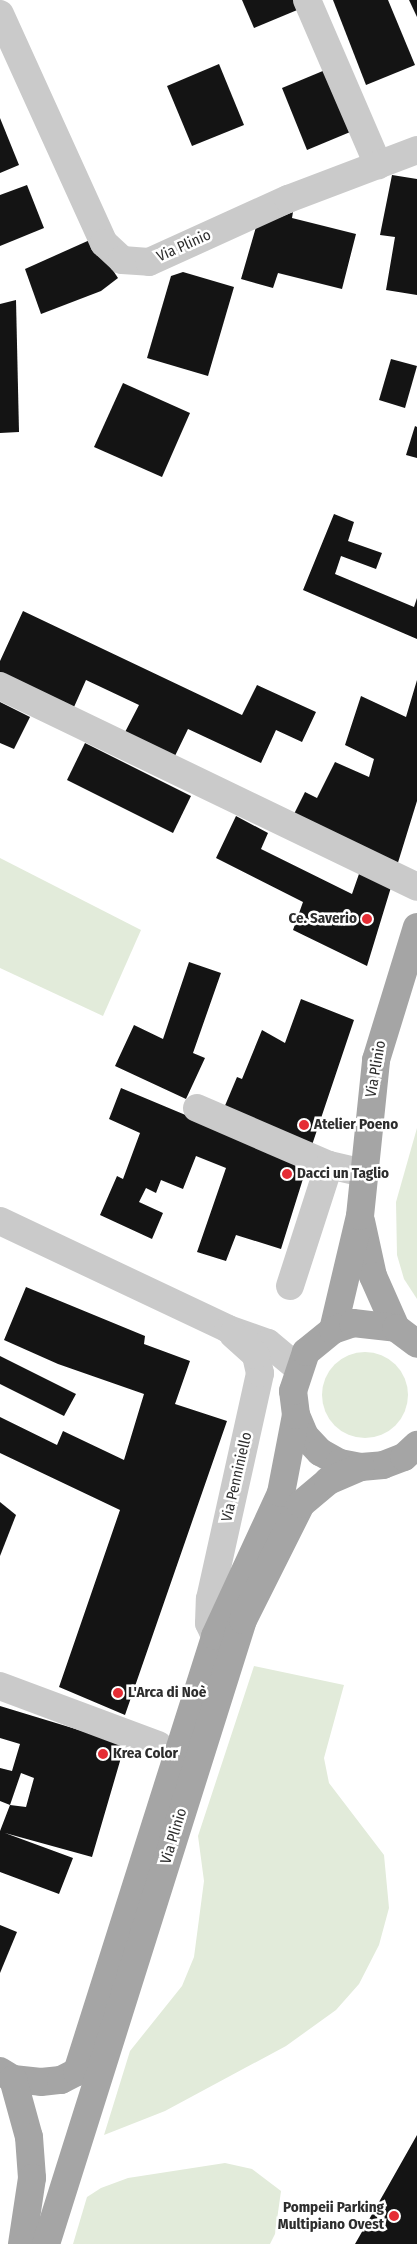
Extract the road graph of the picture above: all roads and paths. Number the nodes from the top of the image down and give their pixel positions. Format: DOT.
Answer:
graph roads {
  1 [pos="307,0"];
  2 [pos="0,14"];
  3 [pos="417,150"];
  4 [pos="378,165"];
  5 [pos="0,686"];
  6 [pos="417,887"];
  7 [pos="417,927"];
  8 [pos="196,1108"];
  9 [pos="329,1165"];
  10 [pos="363,1174"];
  11 [pos="360,1216"];
  12 [pos="0,1222"];
  13 [pos="290,1286"];
  14 [pos="228,1330"];
  15 [pos="333,1330"];
  16 [pos="406,1336"];
  17 [pos="298,1368"];
  18 [pos="296,1415"];
  19 [pos="417,1445"];
  20 [pos="361,1467"];
  21 [pos="215,1636"];
  22 [pos="0,1686"];
  23 [pos="158,1745"];
  24 [pos="6,2075"];
  25 [pos="22,2244"];
  26 [pos="46,2244"];
  1 -- 4 [label="street"];
  2 -- 4 [label="street, Via Plinio"];
  3 -- 4 [label="street, Via Plinio"];
  5 -- 6 [label="street"];
  7 -- 10 [label="main road, Via Plinio"];
  8 -- 9 [label="street"];
  9 -- 10 [label="street"];
  9 -- 13 [label="street"];
  10 -- 11 [label="main road, Via Plinio"];
  11 -- 15 [label="main road, Via Plinio"];
  11 -- 16 [label="main road, Via Plinio"];
  12 -- 14 [label="street, Via Penniniello"];
  14 -- 17 [label="street, Via Penniniello"];
  14 -- 21 [label="street, Via Penniniello"];
  15 -- 16 [label="main road, Via Plinio"];
  15 -- 17 [label="main road, Via Plinio"];
  17 -- 18 [label="main road, Via Plinio"];
  18 -- 20 [label="main road, Via Plinio"];
  18 -- 21 [label="main road, Via Plinio"];
  19 -- 20 [label="main road, Via Plinio"];
  20 -- 26 [label="main road, Via Plinio"];
  21 -- 24 [label="main road, Via Plinio"];
  22 -- 23 [label="street"];
  24 -- 25 [label="main road, Via Plinio"];
}
